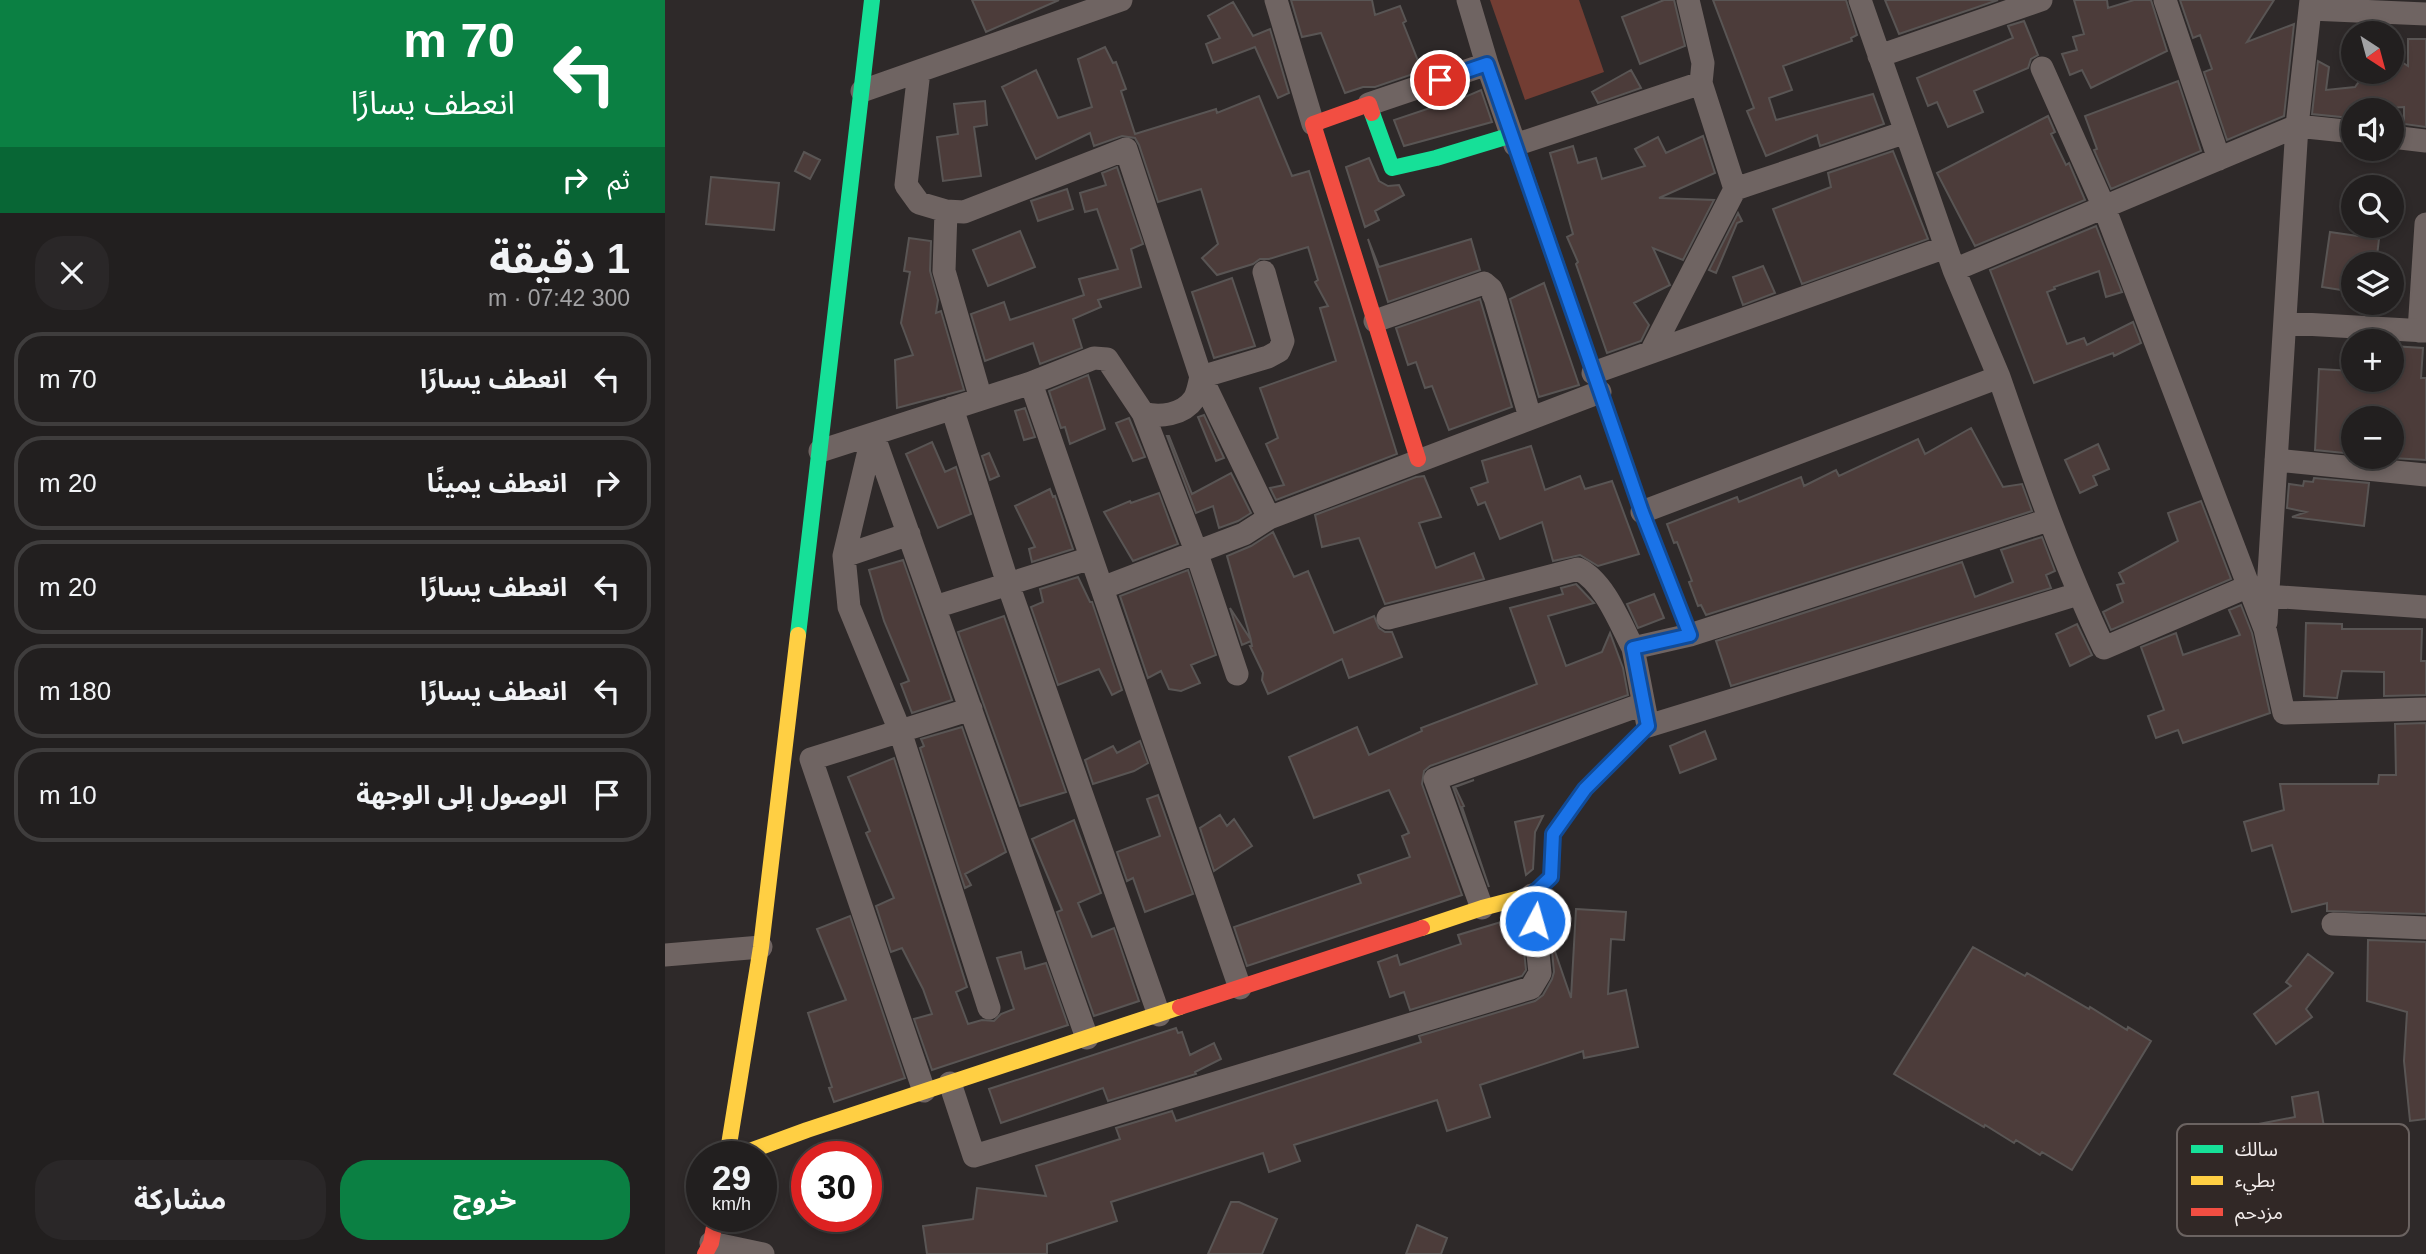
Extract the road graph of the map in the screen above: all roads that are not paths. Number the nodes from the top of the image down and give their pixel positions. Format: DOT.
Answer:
graph roads {
  1 [pos="872,0"];
  2 [pos="1121,0"];
  3 [pos="1276,0"];
  4 [pos="1468,0"];
  5 [pos="1688,0"];
  6 [pos="1860,0"];
  7 [pos="2041,0"];
  8 [pos="2165,0"];
  9 [pos="2311,5"];
  10 [pos="2426,14"];
  11 [pos="1879,55"];
  12 [pos="1487,64"];
  13 [pos="2042,68"];
  14 [pos="919,71"];
  15 [pos="1701,83"];
  16 [pos="862,91"];
  17 [pos="1369,104"];
  18 [pos="1313,124"];
  19 [pos="2297,126"];
  20 [pos="2341,131"];
  21 [pos="1906,132"];
  22 [pos="1512,135"];
  23 [pos="2404,138"];
  24 [pos="2426,141"];
  25 [pos="2219,159"];
  26 [pos="1735,189"];
  27 [pos="2104,207"];
  28 [pos="946,211"];
  29 [pos="2426,224"];
  30 [pos="1946,247"];
  31 [pos="1954,271"];
  32 [pos="1264,272"];
  33 [pos="1375,321"];
  34 [pos="2284,323"];
  35 [pos="2423,331"];
  36 [pos="1651,352"];
  37 [pos="1201,377"];
  38 [pos="1999,377"];
  39 [pos="1596,382"];
  40 [pos="1031,383"];
  41 [pos="981,399"];
  42 [pos="952,408"];
  43 [pos="1143,413"];
  44 [pos="1530,417"];
  45 [pos="873,434"];
  46 [pos="820,451"];
  47 [pos="1418,459"];
  48 [pos="2276,460"];
  49 [pos="2426,475"];
  50 [pos="1642,512"];
  51 [pos="1269,518"];
  52 [pos="2048,520"];
  53 [pos="909,534"];
  54 [pos="1196,551"];
  55 [pos="844,556"];
  56 [pos="1091,558"];
  57 [pos="1008,584"];
  58 [pos="1102,588"];
  59 [pos="2258,591"];
  60 [pos="2078,594"];
  61 [pos="935,607"];
  62 [pos="2426,607"];
  63 [pos="1388,618"];
  64 [pos="1690,635"];
  65 [pos="1633,648"];
  66 [pos="1237,674"];
  67 [pos="971,709"];
  68 [pos="2426,709"];
  69 [pos="1646,715"];
  70 [pos="900,732"];
  71 [pos="1532,895"];
  72 [pos="1482,908"];
  73 [pos="2333,924"];
  74 [pos="2426,928"];
  75 [pos="761,947"];
  76 [pos="665,955"];
  77 [pos="1240,988"];
  78 [pos="989,1008"];
  79 [pos="1159,1014"];
  80 [pos="1087,1038"];
  81 [pos="950,1083"];
  82 [pos="924,1091"];
  83 [pos="730,1141"];
  84 [pos="777,1142"];
  85 [pos="708,1248"];
  86 [pos="763,1254"];
  1 -- 16 [label="street"];
  2 -- 14 [label="street"];
  3 -- 18 [label="street"];
  4 -- 12 [label="street"];
  5 -- 15 [label="street"];
  6 -- 11 [label="street"];
  7 -- 11 [label="street"];
  8 -- 25 [label="street"];
  9 -- 10 [label="street"];
  9 -- 19 [label="street"];
  11 -- 21 [label="street"];
  12 -- 17 [label="street"];
  12 -- 22 [label="street"];
  13 -- 27 [label="street"];
  14 -- 16 [label="street"];
  14 -- 28 [label="street"];
  15 -- 22 [label="street"];
  15 -- 26 [label="street"];
  16 -- 46 [label="street"];
  17 -- 18 [label="street"];
  17 -- 22 [label="street"];
  18 -- 33 [label="street"];
  19 -- 20 [label="street"];
  19 -- 25 [label="street"];
  19 -- 34 [label="street"];
  21 -- 26 [label="street"];
  21 -- 30 [label="street"];
  22 -- 39 [label="street"];
  23 -- 24 [label="street"];
  25 -- 27 [label="street"];
  26 -- 36 [label="street"];
  27 -- 31 [label="street"];
  27 -- 59 [label="street"];
  28 -- 37 [label="street"];
  28 -- 41 [label="street"];
  29 -- 35 [label="street"];
  30 -- 31 [label="street"];
  30 -- 36 [label="street"];
  31 -- 38 [label="street"];
  32 -- 37 [label="street"];
  33 -- 44 [label="street"];
  33 -- 47 [label="street"];
  34 -- 35 [label="street"];
  34 -- 48 [label="street"];
  36 -- 39 [label="street"];
  37 -- 43 [label="street"];
  37 -- 51 [label="street"];
  38 -- 50 [label="street"];
  38 -- 52 [label="street"];
  39 -- 44 [label="street"];
  39 -- 50 [label="street"];
  40 -- 41 [label="street"];
  40 -- 43 [label="street"];
  40 -- 56 [label="street"];
  41 -- 42 [label="street"];
  42 -- 45 [label="street"];
  42 -- 57 [label="street"];
  43 -- 54 [label="street"];
  44 -- 47 [label="street"];
  45 -- 46 [label="street"];
  45 -- 53 [label="street"];
  45 -- 55 [label="street"];
  46 -- 75 [label="street"];
  47 -- 51 [label="street"];
  48 -- 49 [label="street"];
  48 -- 59 [label="street"];
  50 -- 64 [label="street"];
  51 -- 54 [label="street"];
  52 -- 60 [label="street"];
  52 -- 64 [label="street"];
  53 -- 55 [label="street"];
  53 -- 61 [label="street"];
  54 -- 58 [label="street"];
  54 -- 66 [label="street"];
  55 -- 70 [label="street"];
  56 -- 57 [label="street"];
  56 -- 58 [label="street"];
  57 -- 61 [label="street"];
  57 -- 79 [label="street"];
  58 -- 77 [label="street"];
  59 -- 60 [label="street"];
  59 -- 62 [label="street"];
  59 -- 68 [label="street"];
  60 -- 69 [label="street"];
  61 -- 67 [label="street"];
  63 -- 65 [label="street"];
  64 -- 65 [label="street"];
  65 -- 69 [label="street"];
  67 -- 70 [label="street"];
  67 -- 80 [label="street"];
  69 -- 71 [label="street"];
  69 -- 72 [label="street"];
  70 -- 78 [label="street"];
  70 -- 82 [label="street"];
  71 -- 72 [label="street"];
  71 -- 81 [label="street"];
  72 -- 77 [label="street"];
  73 -- 74 [label="street"];
  75 -- 76 [label="street"];
  75 -- 83 [label="street"];
  77 -- 79 [label="street"];
  79 -- 80 [label="street"];
  80 -- 81 [label="street"];
  81 -- 82 [label="street"];
  82 -- 84 [label="street"];
  85 -- 86 [label="street"];
}
